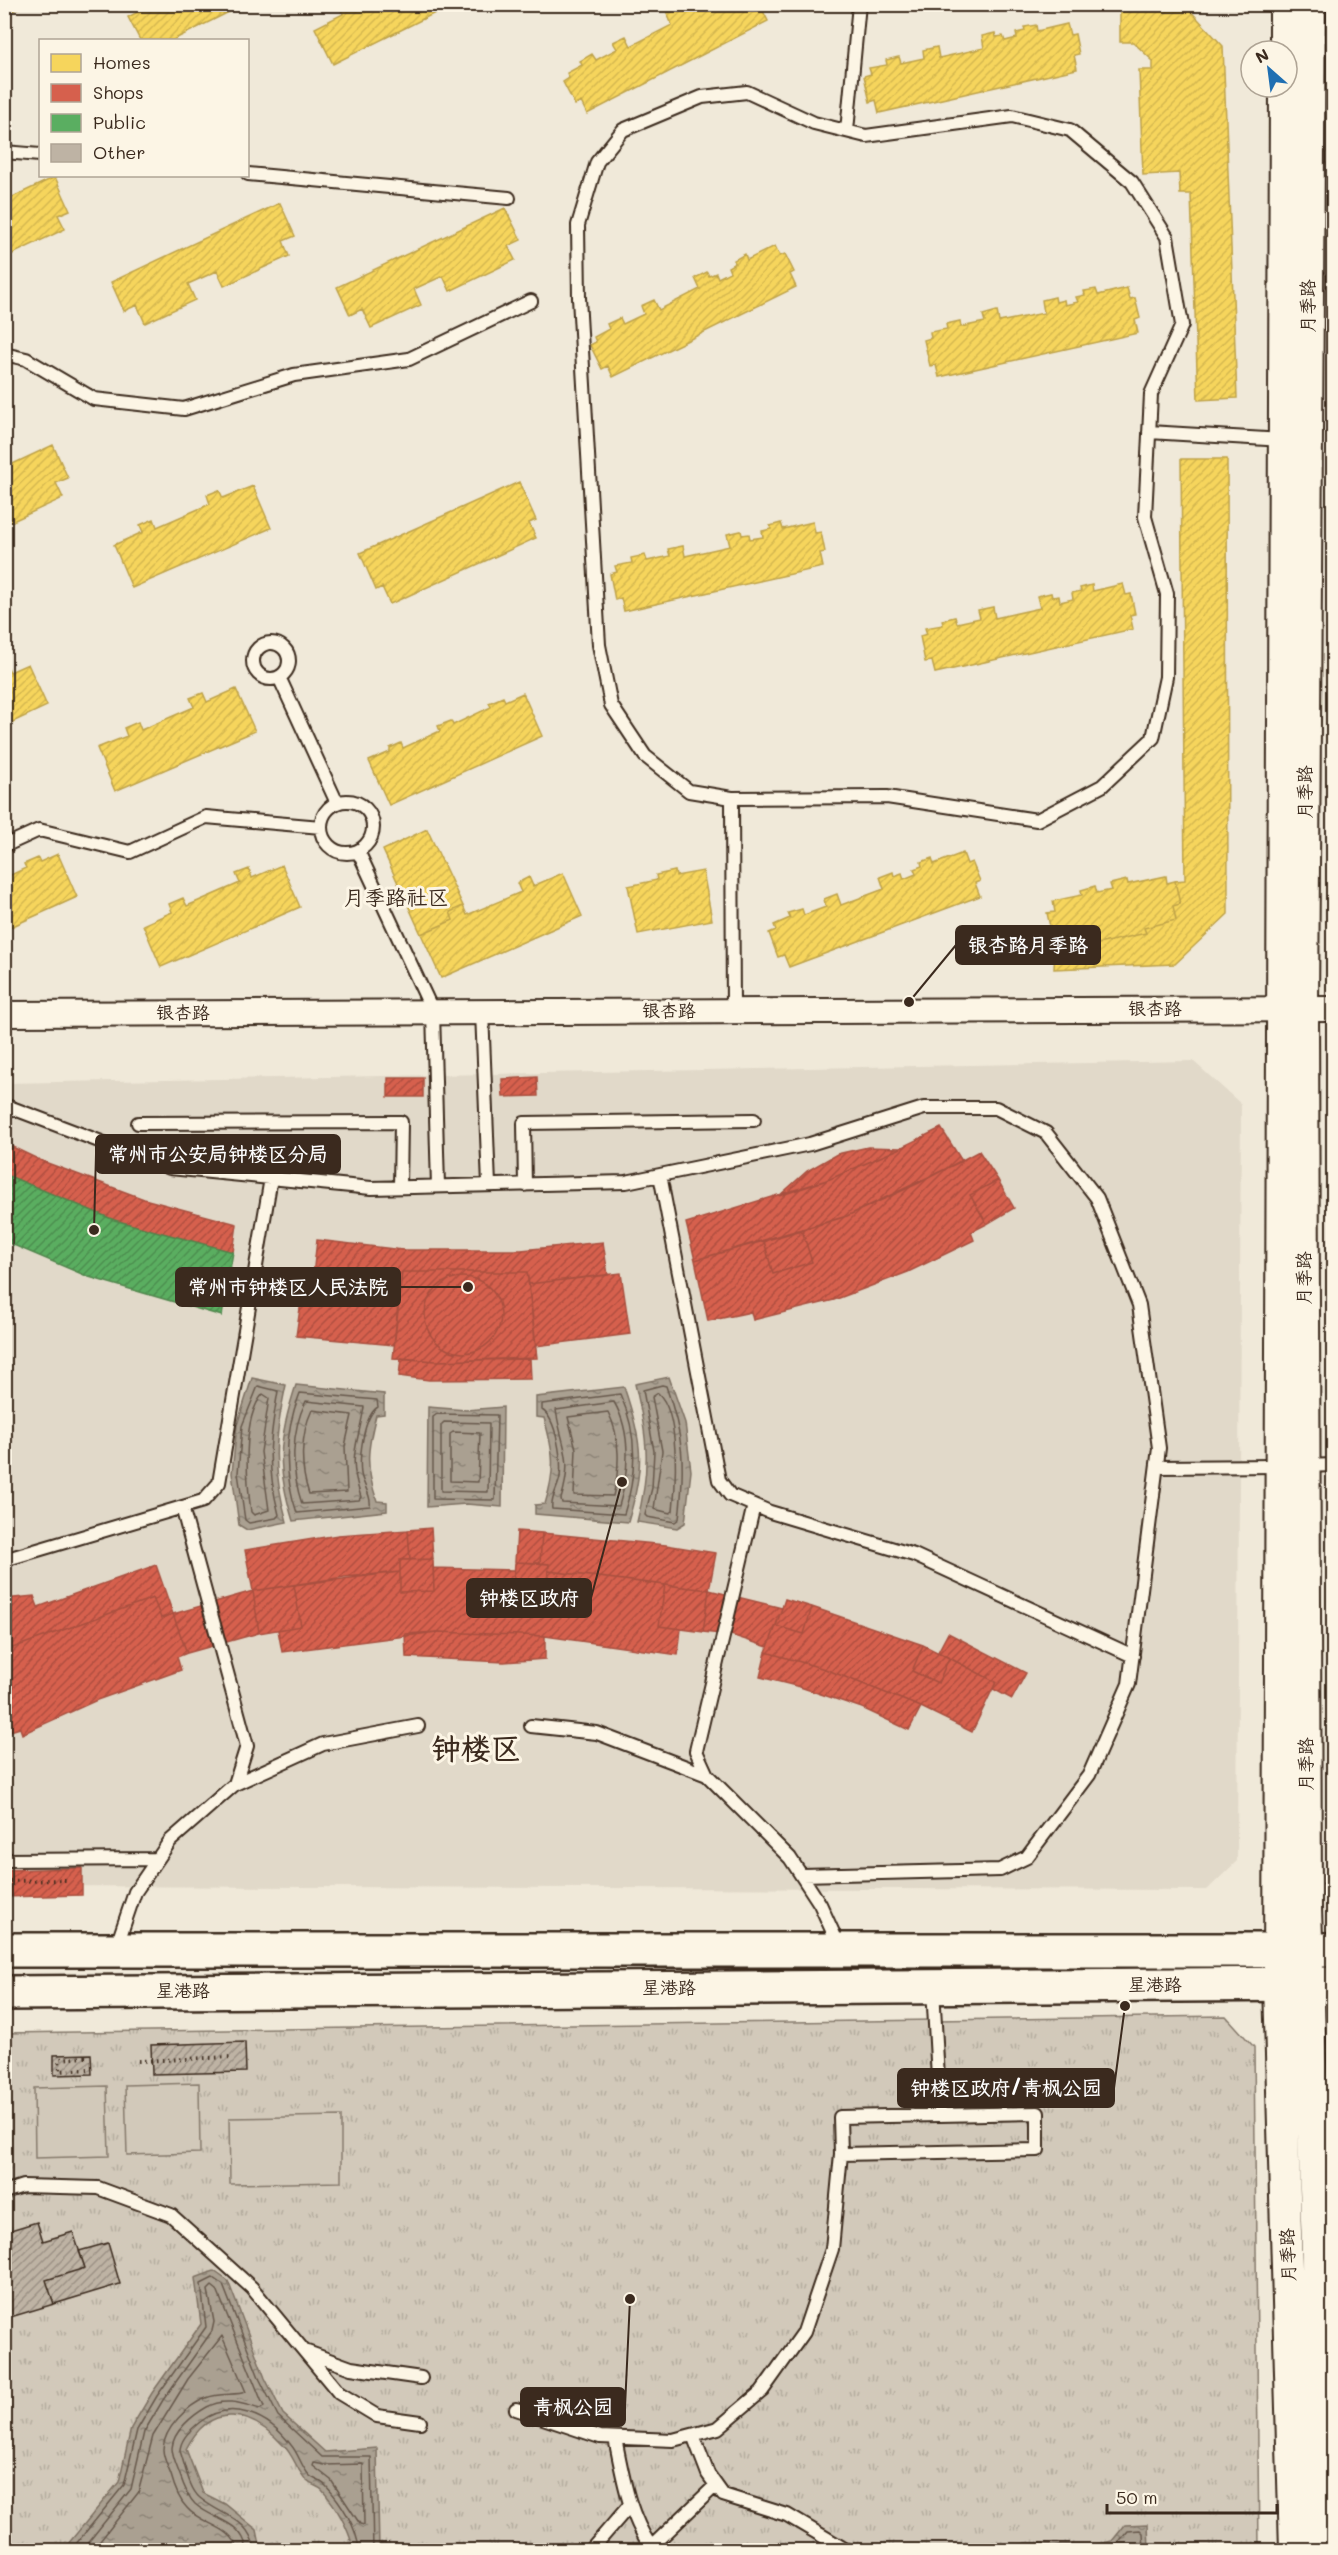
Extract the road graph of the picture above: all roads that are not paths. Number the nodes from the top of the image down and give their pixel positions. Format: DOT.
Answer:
graph roads {
  1 [pos="859,4"];
  2 [pos="1285,4"];
  3 [pos="1310,4"];
  4 [pos="1285,39"];
  5 [pos="1285,99"];
  6 [pos="847,131"];
  7 [pos="4,152"];
  8 [pos="39,155"];
  9 [pos="249,174"];
  10 [pos="509,198"];
  11 [pos="531,301"];
  12 [pos="4,354"];
  13 [pos="1149,432"];
  14 [pos="1284,440"];
  15 [pos="279,678"];
  16 [pos="732,798"];
  17 [pos="337,803"];
  18 [pos="321,827"];
  19 [pos="4,846"];
  20 [pos="358,850"];
  21 [pos="1293,1008"];
  22 [pos="1334,1009"];
  23 [pos="733,1011"];
  24 [pos="433,1012"];
  25 [pos="483,1012"];
  26 [pos="4,1014"];
  27 [pos="4,1105"];
  28 [pos="754,1120"];
  29 [pos="138,1123"];
  30 [pos="660,1175"];
  31 [pos="271,1178"];
  32 [pos="489,1185"];
  33 [pos="525,1185"];
  34 [pos="438,1186"];
  35 [pos="400,1187"];
  36 [pos="1306,1466"];
  37 [pos="1157,1467"];
  38 [pos="754,1505"];
  39 [pos="182,1507"];
  40 [pos="4,1560"];
  41 [pos="1132,1656"];
  42 [pos="531,1725"];
  43 [pos="418,1726"];
  44 [pos="707,1775"];
  45 [pos="235,1784"];
  46 [pos="158,1859"];
  47 [pos="4,1860"];
  48 [pos="802,1875"];
  49 [pos="840,1949"];
  50 [pos="4,1950"];
  51 [pos="116,1950"];
  52 [pos="1307,1951"];
  53 [pos="1307,1984"];
  54 [pos="933,1987"];
  55 [pos="4,1992"];
  56 [pos="940,2115"];
  57 [pos="841,2154"];
  58 [pos="4,2192"];
  59 [pos="305,2351"];
  60 [pos="1326,2373"];
  61 [pos="421,2378"];
  62 [pos="516,2409"];
  63 [pos="420,2421"];
  64 [pos="693,2435"];
  65 [pos="615,2438"];
  66 [pos="716,2485"];
  67 [pos="629,2506"];
  68 [pos="650,2549"];
  69 [pos="591,2550"];
  70 [pos="846,2550"];
  71 [pos="1294,2550"];
  72 [pos="1318,2550"];
  1 -- 6 [label="lane"];
  2 -- 4 [label="street"];
  3 -- 21 [label="street, 月季路"];
  5 -- 14 [label="street, 月季路"];
  6 -- 13 [label="lane"];
  6 -- 16 [label="lane"];
  7 -- 8 [label="lane"];
  9 -- 10 [label="lane"];
  11 -- 12 [label="lane"];
  13 -- 14 [label="lane"];
  13 -- 16 [label="lane"];
  14 -- 21 [label="street, 月季路"];
  15 -- 17 [label="lane"];
  16 -- 23 [label="lane"];
  17 -- 18 [label="lane"];
  17 -- 20 [label="lane"];
  18 -- 19 [label="lane"];
  18 -- 20 [label="lane"];
  20 -- 24 [label="lane"];
  21 -- 22 [label="street, 银杏路"];
  21 -- 23 [label="street, 银杏路"];
  21 -- 36 [label="street, 月季路"];
  23 -- 25 [label="street, 银杏路"];
  24 -- 25 [label="street, 银杏路"];
  24 -- 26 [label="street, 银杏路"];
  24 -- 34 [label="lane"];
  25 -- 32 [label="lane"];
  27 -- 31 [label="lane"];
  28 -- 33 [label="lane"];
  29 -- 35 [label="lane"];
  30 -- 33 [label="lane"];
  30 -- 37 [label="lane"];
  30 -- 38 [label="lane"];
  31 -- 35 [label="lane"];
  31 -- 39 [label="lane"];
  32 -- 33 [label="lane"];
  32 -- 34 [label="lane"];
  34 -- 35 [label="lane"];
  36 -- 37 [label="lane"];
  36 -- 52 [label="street, 月季路"];
  37 -- 41 [label="lane"];
  38 -- 41 [label="lane"];
  38 -- 44 [label="lane"];
  39 -- 40 [label="lane"];
  39 -- 45 [label="lane"];
  41 -- 48 [label="lane"];
  42 -- 44 [label="lane"];
  43 -- 45 [label="lane"];
  44 -- 48 [label="lane"];
  45 -- 46 [label="lane"];
  46 -- 47 [label="lane"];
  46 -- 51 [label="lane"];
  48 -- 49 [label="lane"];
  49 -- 51 [label="main road, 星港路"];
  49 -- 52 [label="main road, 星港路"];
  50 -- 51 [label="main road, 星港路"];
  52 -- 53 [label="street, 月季路"];
  53 -- 54 [label="main road, 星港路"];
  53 -- 60 [label="street, 月季路"];
  53 -- 71 [label="street, 月季路"];
  54 -- 55 [label="main road, 星港路"];
  54 -- 56 [label="lane"];
  56 -- 57 [label="lane"];
  56 -- 57 [label="lane"];
  57 -- 64 [label="lane"];
  58 -- 59 [label="lane"];
  59 -- 61 [label="lane"];
  59 -- 63 [label="lane"];
  60 -- 72 [label="street, 月季路"];
  62 -- 65 [label="lane"];
  64 -- 65 [label="lane"];
  64 -- 66 [label="lane"];
  65 -- 67 [label="lane"];
  66 -- 68 [label="lane"];
  66 -- 70 [label="lane"];
  67 -- 68 [label="lane"];
  67 -- 69 [label="lane"];
}
